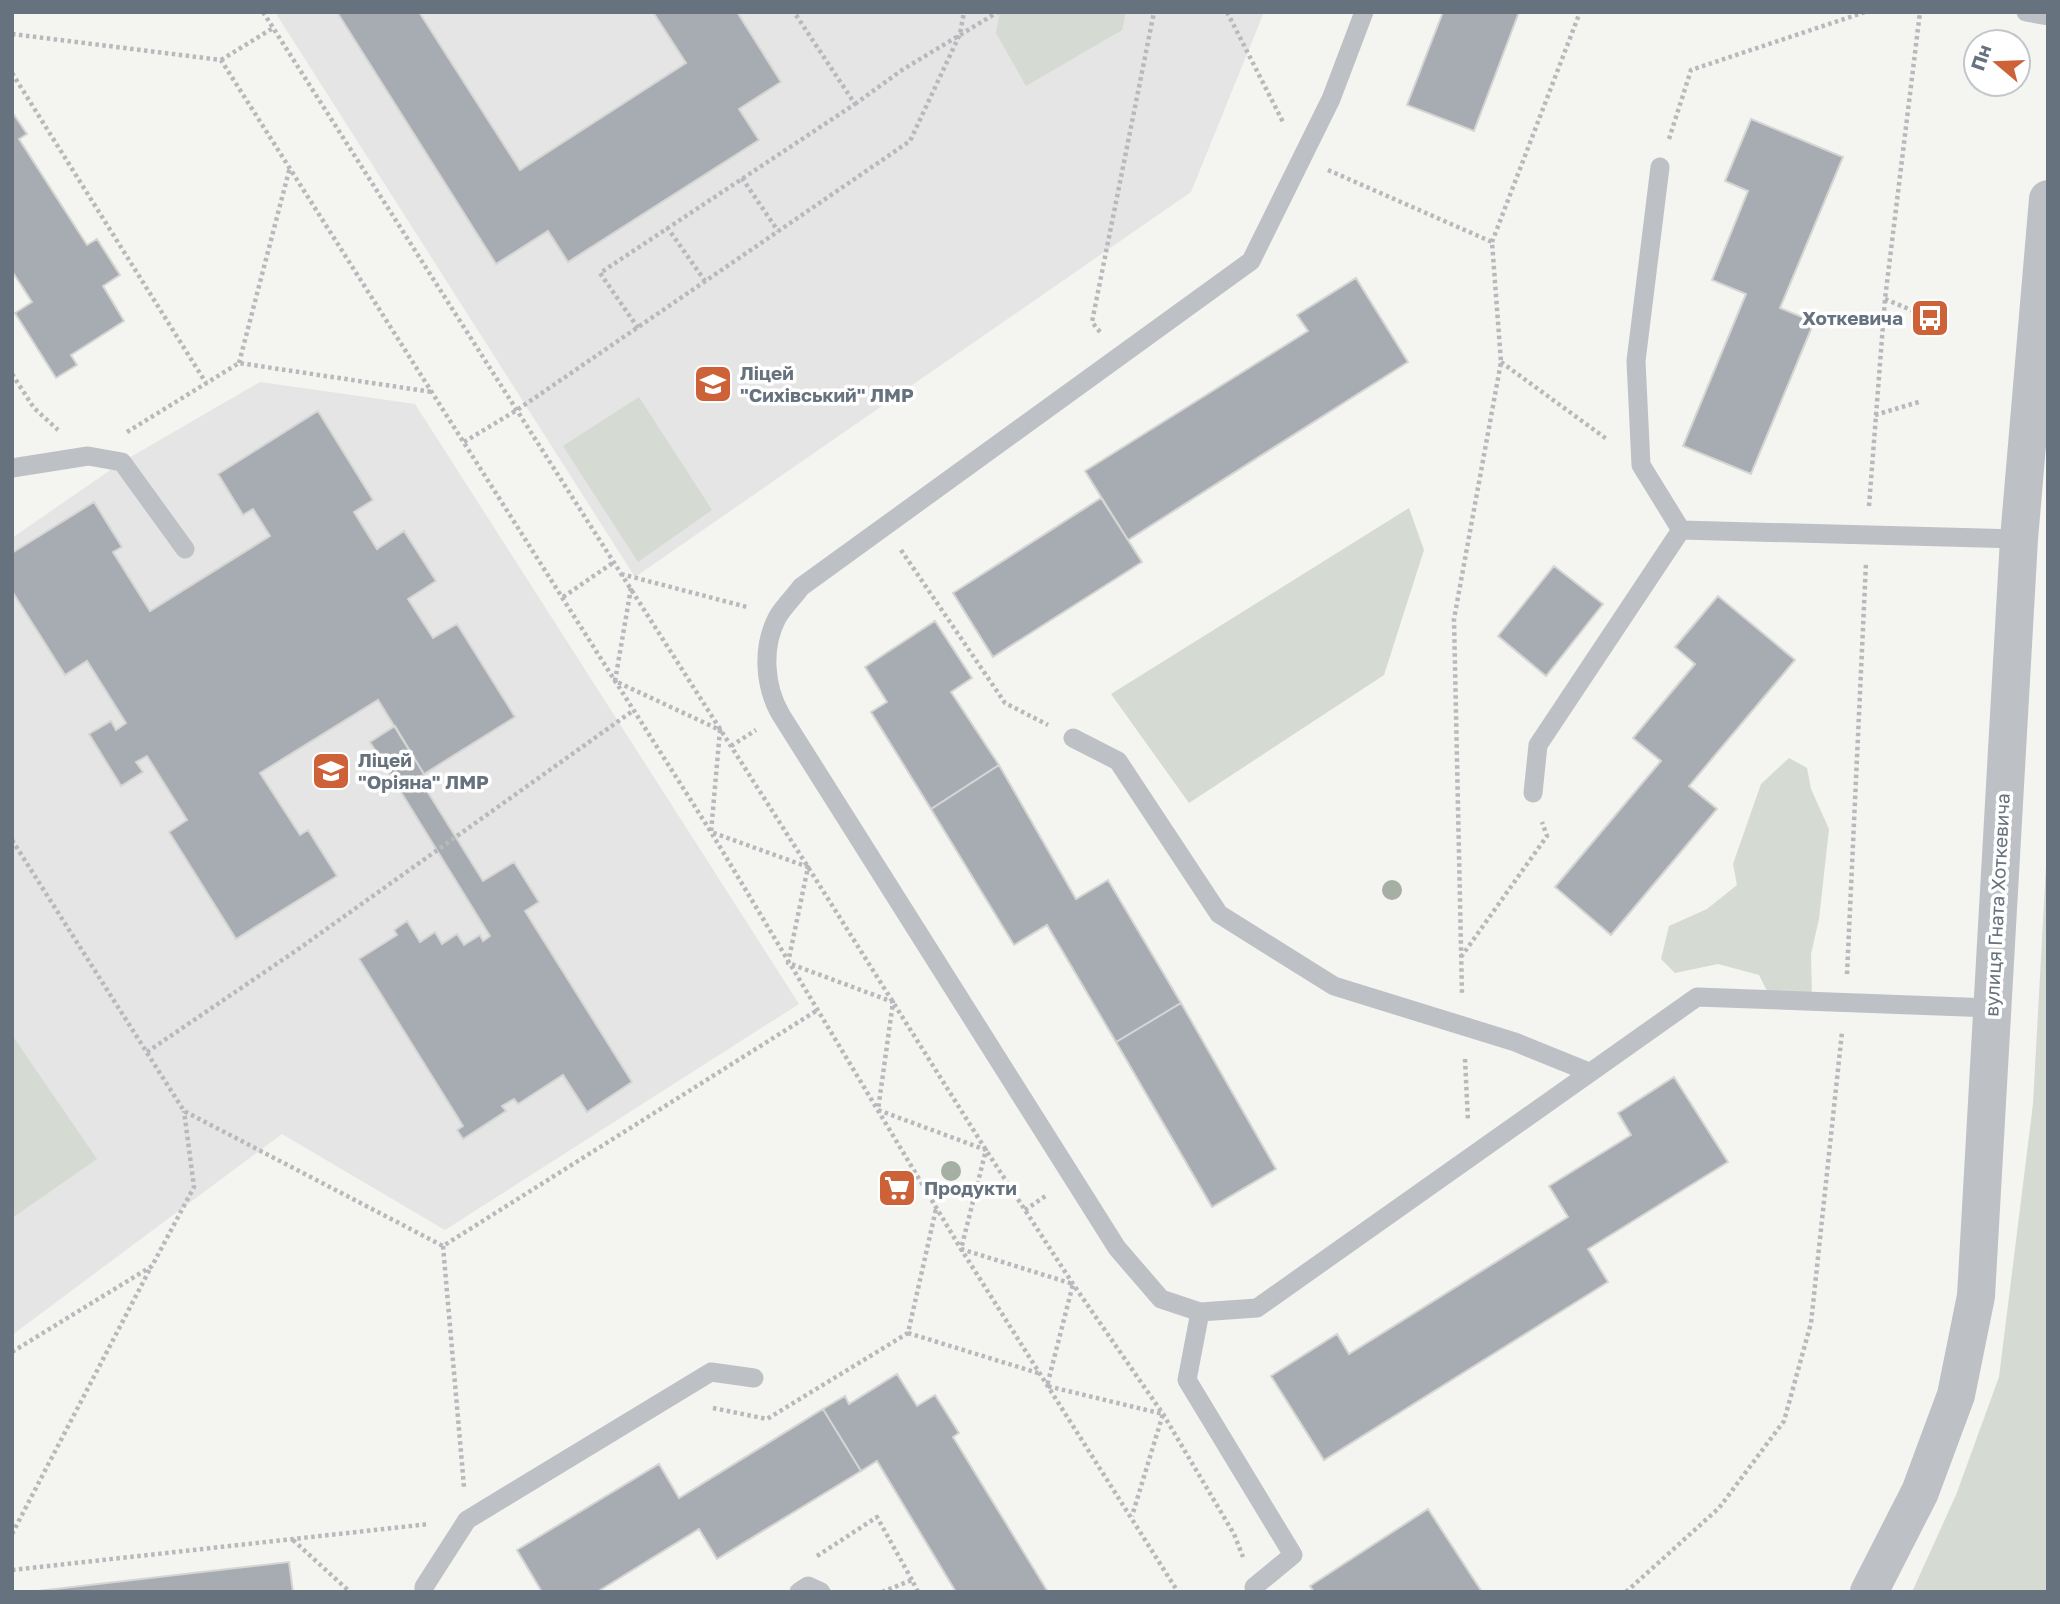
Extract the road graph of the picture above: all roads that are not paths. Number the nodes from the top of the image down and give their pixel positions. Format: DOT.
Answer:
graph roads {
  1 [pos="1364,12"];
  2 [pos="2026,12"];
  3 [pos="2048,16"];
  4 [pos="1660,167"];
  5 [pos="2048,199"];
  6 [pos="12,468"];
  7 [pos="1681,530"];
  8 [pos="2019,539"];
  9 [pos="184,549"];
  10 [pos="1073,738"];
  11 [pos="1533,793"];
  12 [pos="1991,1008"];
  13 [pos="1589,1072"];
  14 [pos="1200,1312"];
  15 [pos="754,1378"];
  16 [pos="1256,1589"];
  17 [pos="424,1592"];
  18 [pos="799,1592"];
  19 [pos="821,1592"];
  20 [pos="1870,1592"];
  1 -- 14 [label="lane"];
  2 -- 3 [label="lane"];
  4 -- 7 [label="lane"];
  5 -- 8 [label="street, вулиця Гната Хоткевича"];
  6 -- 9 [label="lane"];
  7 -- 8 [label="lane"];
  7 -- 11 [label="lane"];
  8 -- 12 [label="street, вулиця Гната Хоткевича"];
  10 -- 13 [label="lane"];
  12 -- 13 [label="lane"];
  12 -- 20 [label="street, вулиця Гната Хоткевича"];
  13 -- 14 [label="lane"];
  14 -- 16 [label="lane"];
  15 -- 17 [label="lane"];
  18 -- 19 [label="lane"];
}
